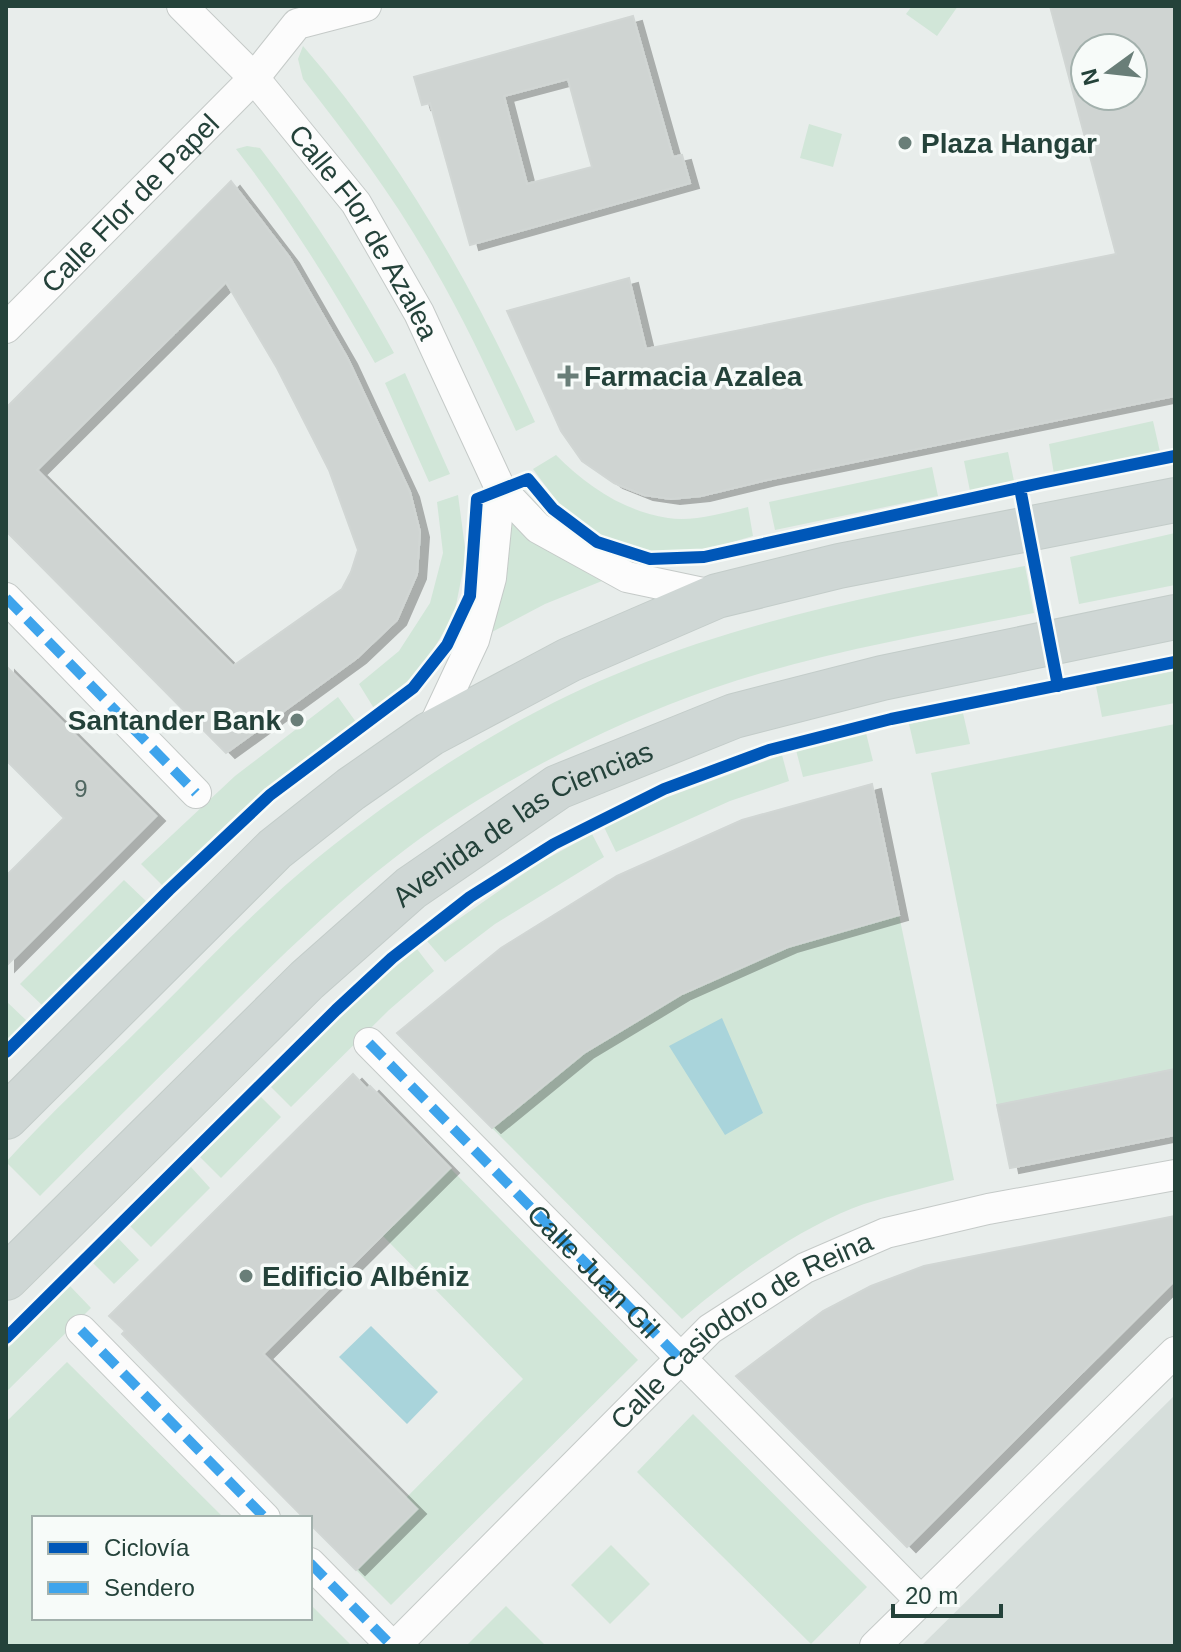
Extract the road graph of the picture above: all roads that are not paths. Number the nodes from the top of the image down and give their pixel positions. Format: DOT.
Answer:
graph roads {
  1 [pos="182,6"];
  2 [pos="366,6"];
  3 [pos="254,78"];
  4 [pos="12,309"];
  5 [pos="500,488"];
  6 [pos="1175,500"];
  7 [pos="717,596"];
  8 [pos="6,598"];
  9 [pos="1175,617"];
  10 [pos="430,734"];
  11 [pos="196,793"];
  12 [pos="369,1043"];
  13 [pos="6,1117"];
  14 [pos="1175,1175"];
  15 [pos="6,1278"];
  16 [pos="81,1330"];
  17 [pos="1175,1352"];
  18 [pos="680,1359"];
  19 [pos="263,1516"];
  20 [pos="312,1565"];
  21 [pos="921,1601"];
  22 [pos="393,1646"];
  23 [pos="875,1646"];
  1 -- 3 [label="street, Calle Flor de Azalea"];
  2 -- 3 [label="street, Calle Flor de Papel"];
  3 -- 4 [label="street, Calle Flor de Papel"];
  3 -- 5 [label="street, Calle Flor de Azalea"];
  5 -- 7 [label="street"];
  5 -- 10 [label="street"];
  6 -- 7 [label="main road"];
  7 -- 10 [label="main road"];
  8 -- 11 [label="street"];
  9 -- 15 [label="main road, Avenida de las Ciencias"];
  10 -- 13 [label="main road"];
  12 -- 18 [label="street, Calle Juan Gil"];
  14 -- 18 [label="street, Calle Casiodoro de Reina"];
  16 -- 19 [label="street"];
  17 -- 21 [label="street"];
  18 -- 21 [label="street, Calle Juan Gil"];
  18 -- 22 [label="street, Calle Casiodoro de Reina"];
  20 -- 22 [label="street"];
  21 -- 23 [label="street"];
}
